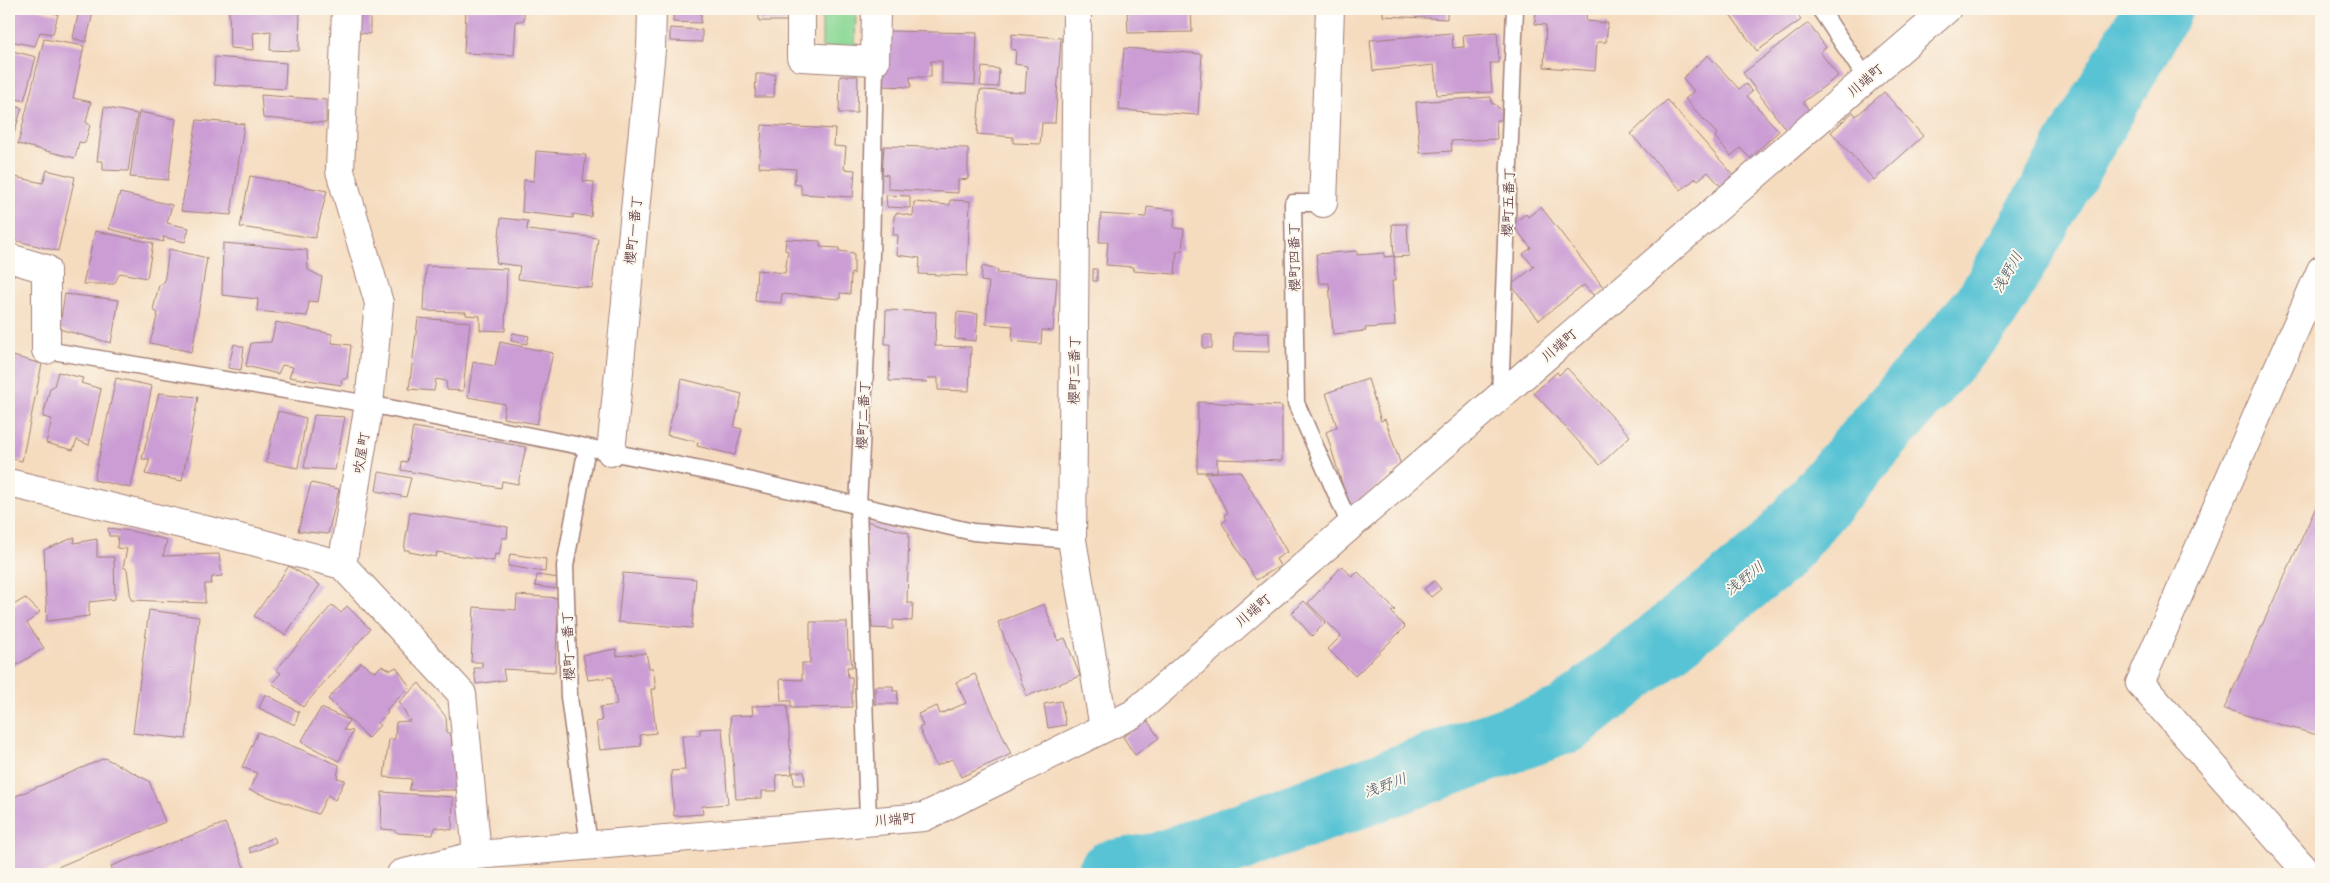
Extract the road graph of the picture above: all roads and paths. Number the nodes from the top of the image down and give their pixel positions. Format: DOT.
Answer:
graph roads {
  1 [pos="346,9"];
  2 [pos="652,9"];
  3 [pos="801,9"];
  4 [pos="876,9"];
  5 [pos="1077,9"];
  6 [pos="1330,9"];
  7 [pos="1515,9"];
  8 [pos="1820,9"];
  9 [pos="1947,9"];
  10 [pos="874,61"];
  11 [pos="1866,78"];
  12 [pos="1323,203"];
  13 [pos="9,258"];
  14 [pos="2321,270"];
  15 [pos="46,350"];
  16 [pos="1500,396"];
  17 [pos="369,404"];
  18 [pos="599,449"];
  19 [pos="9,483"];
  20 [pos="858,505"];
  21 [pos="1350,525"];
  22 [pos="1072,540"];
  23 [pos="342,565"];
  24 [pos="1104,728"];
  25 [pos="868,821"];
  26 [pos="589,845"];
  27 [pos="477,855"];
  28 [pos="401,874"];
  29 [pos="2304,874"];
  1 -- 17 [label="street, 吹屋町"];
  2 -- 18 [label="street, 櫻町一番丁"];
  3 -- 10 [label="street"];
  4 -- 10 [label="street, 櫻町二番丁"];
  5 -- 22 [label="street, 櫻町三番丁"];
  6 -- 12 [label="street, 櫻町四番丁"];
  7 -- 16 [label="lane, 櫻町五番丁"];
  8 -- 11 [label="lane"];
  9 -- 11 [label="street, 川端町"];
  10 -- 20 [label="lane, 櫻町二番丁"];
  11 -- 16 [label="street, 川端町"];
  12 -- 21 [label="lane, 櫻町四番丁"];
  13 -- 15 [label="street"];
  14 -- 29 [label="street"];
  15 -- 17 [label="lane"];
  16 -- 21 [label="street, 川端町"];
  17 -- 18 [label="lane"];
  17 -- 23 [label="street, 吹屋町"];
  18 -- 20 [label="lane"];
  18 -- 26 [label="lane, 櫻町一番丁"];
  19 -- 23 [label="street"];
  20 -- 22 [label="lane"];
  20 -- 25 [label="lane, 櫻町二番丁"];
  21 -- 24 [label="street, 川端町"];
  22 -- 24 [label="street, 櫻町三番丁"];
  23 -- 27 [label="street"];
  24 -- 25 [label="street, 川端町"];
  25 -- 26 [label="street, 川端町"];
  26 -- 27 [label="street, 川端町"];
  27 -- 28 [label="street, 川端町"];
}
